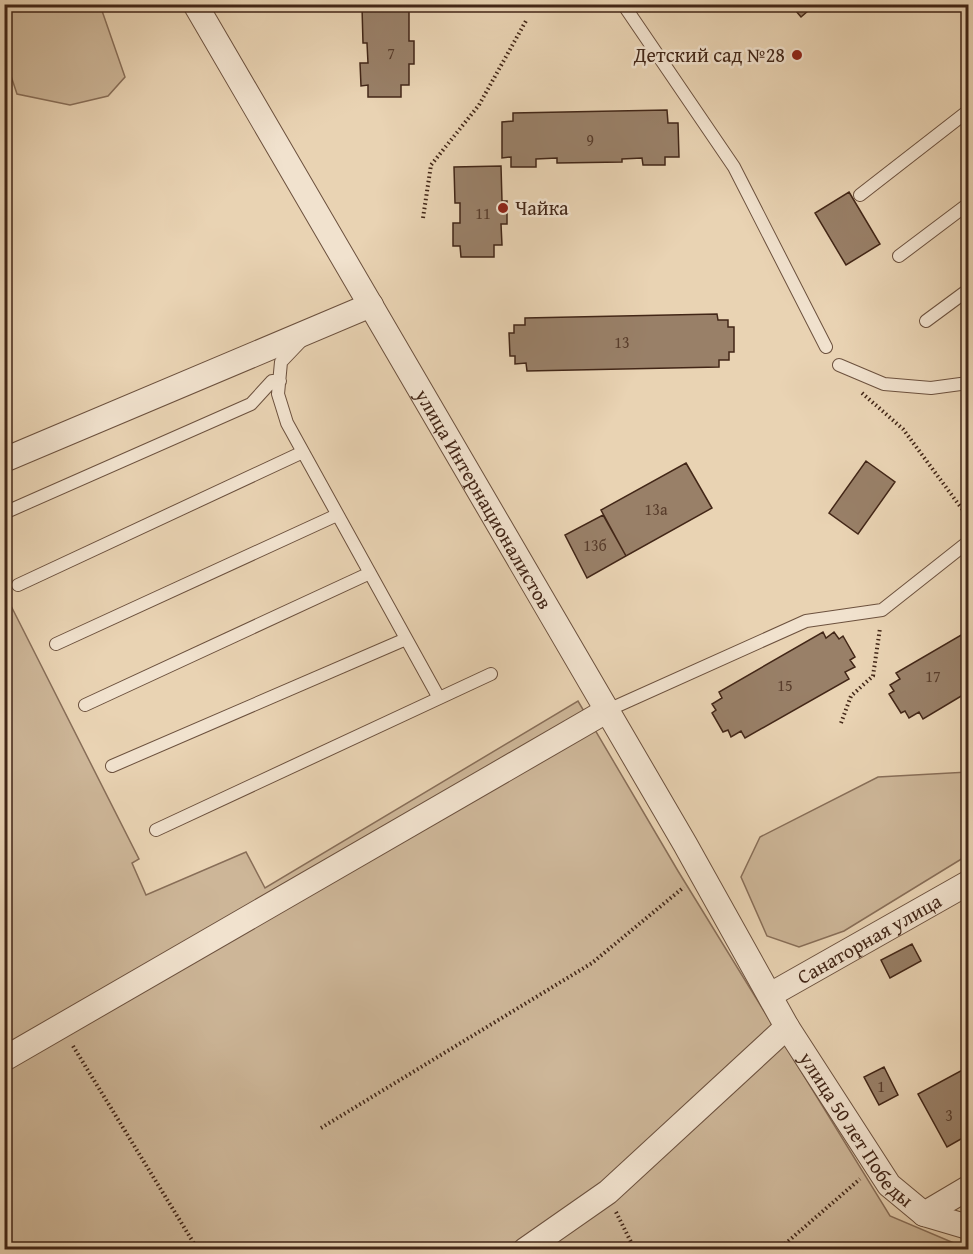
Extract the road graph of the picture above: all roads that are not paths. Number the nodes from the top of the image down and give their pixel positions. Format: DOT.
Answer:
graph roads {
  1 [pos="195,4"];
  2 [pos="623,4"];
  3 [pos="969,111"];
  4 [pos="860,195"];
  5 [pos="969,204"];
  6 [pos="899,256"];
  7 [pos="969,290"];
  8 [pos="371,305"];
  9 [pos="926,321"];
  10 [pos="311,331"];
  11 [pos="826,347"];
  12 [pos="839,365"];
  13 [pos="280,381"];
  14 [pos="969,382"];
  15 [pos="303,452"];
  16 [pos="4,460"];
  17 [pos="4,513"];
  18 [pos="337,515"];
  19 [pos="969,542"];
  20 [pos="370,573"];
  21 [pos="18,585"];
  22 [pos="406,639"];
  23 [pos="56,644"];
  24 [pos="491,674"];
  25 [pos="439,698"];
  26 [pos="86,705"];
  27 [pos="608,710"];
  28 [pos="112,766"];
  29 [pos="156,830"];
  30 [pos="969,883"];
  31 [pos="770,995"];
  32 [pos="787,1028"];
  33 [pos="4,1059"];
  34 [pos="969,1188"];
  35 [pos="924,1214"];
  36 [pos="969,1227"];
  37 [pos="525,1250"];
  1 -- 8 [label="street, улица Интернационалистов"];
  2 -- 11 [label="lane"];
  3 -- 4 [label="lane"];
  5 -- 6 [label="lane"];
  7 -- 9 [label="lane"];
  8 -- 10 [label="street"];
  8 -- 27 [label="street, улица Интернационалистов"];
  10 -- 13 [label="lane"];
  10 -- 16 [label="street"];
  12 -- 14 [label="lane"];
  13 -- 15 [label="lane"];
  13 -- 17 [label="lane"];
  15 -- 18 [label="lane"];
  15 -- 21 [label="lane"];
  18 -- 20 [label="lane"];
  18 -- 23 [label="lane"];
  19 -- 27 [label="lane"];
  20 -- 22 [label="lane"];
  20 -- 26 [label="lane"];
  22 -- 25 [label="lane"];
  22 -- 28 [label="lane"];
  24 -- 25 [label="lane"];
  25 -- 29 [label="lane"];
  27 -- 31 [label="street, улица Интернационалистов"];
  27 -- 33 [label="street"];
  30 -- 31 [label="street, Санаторная улица"];
  31 -- 32 [label="street, улица 50 лет Победы"];
  32 -- 35 [label="street, улица 50 лет Победы"];
  32 -- 37 [label="street"];
  34 -- 35 [label="street, улица 50 лет Победы"];
  35 -- 36 [label="street"];
}
